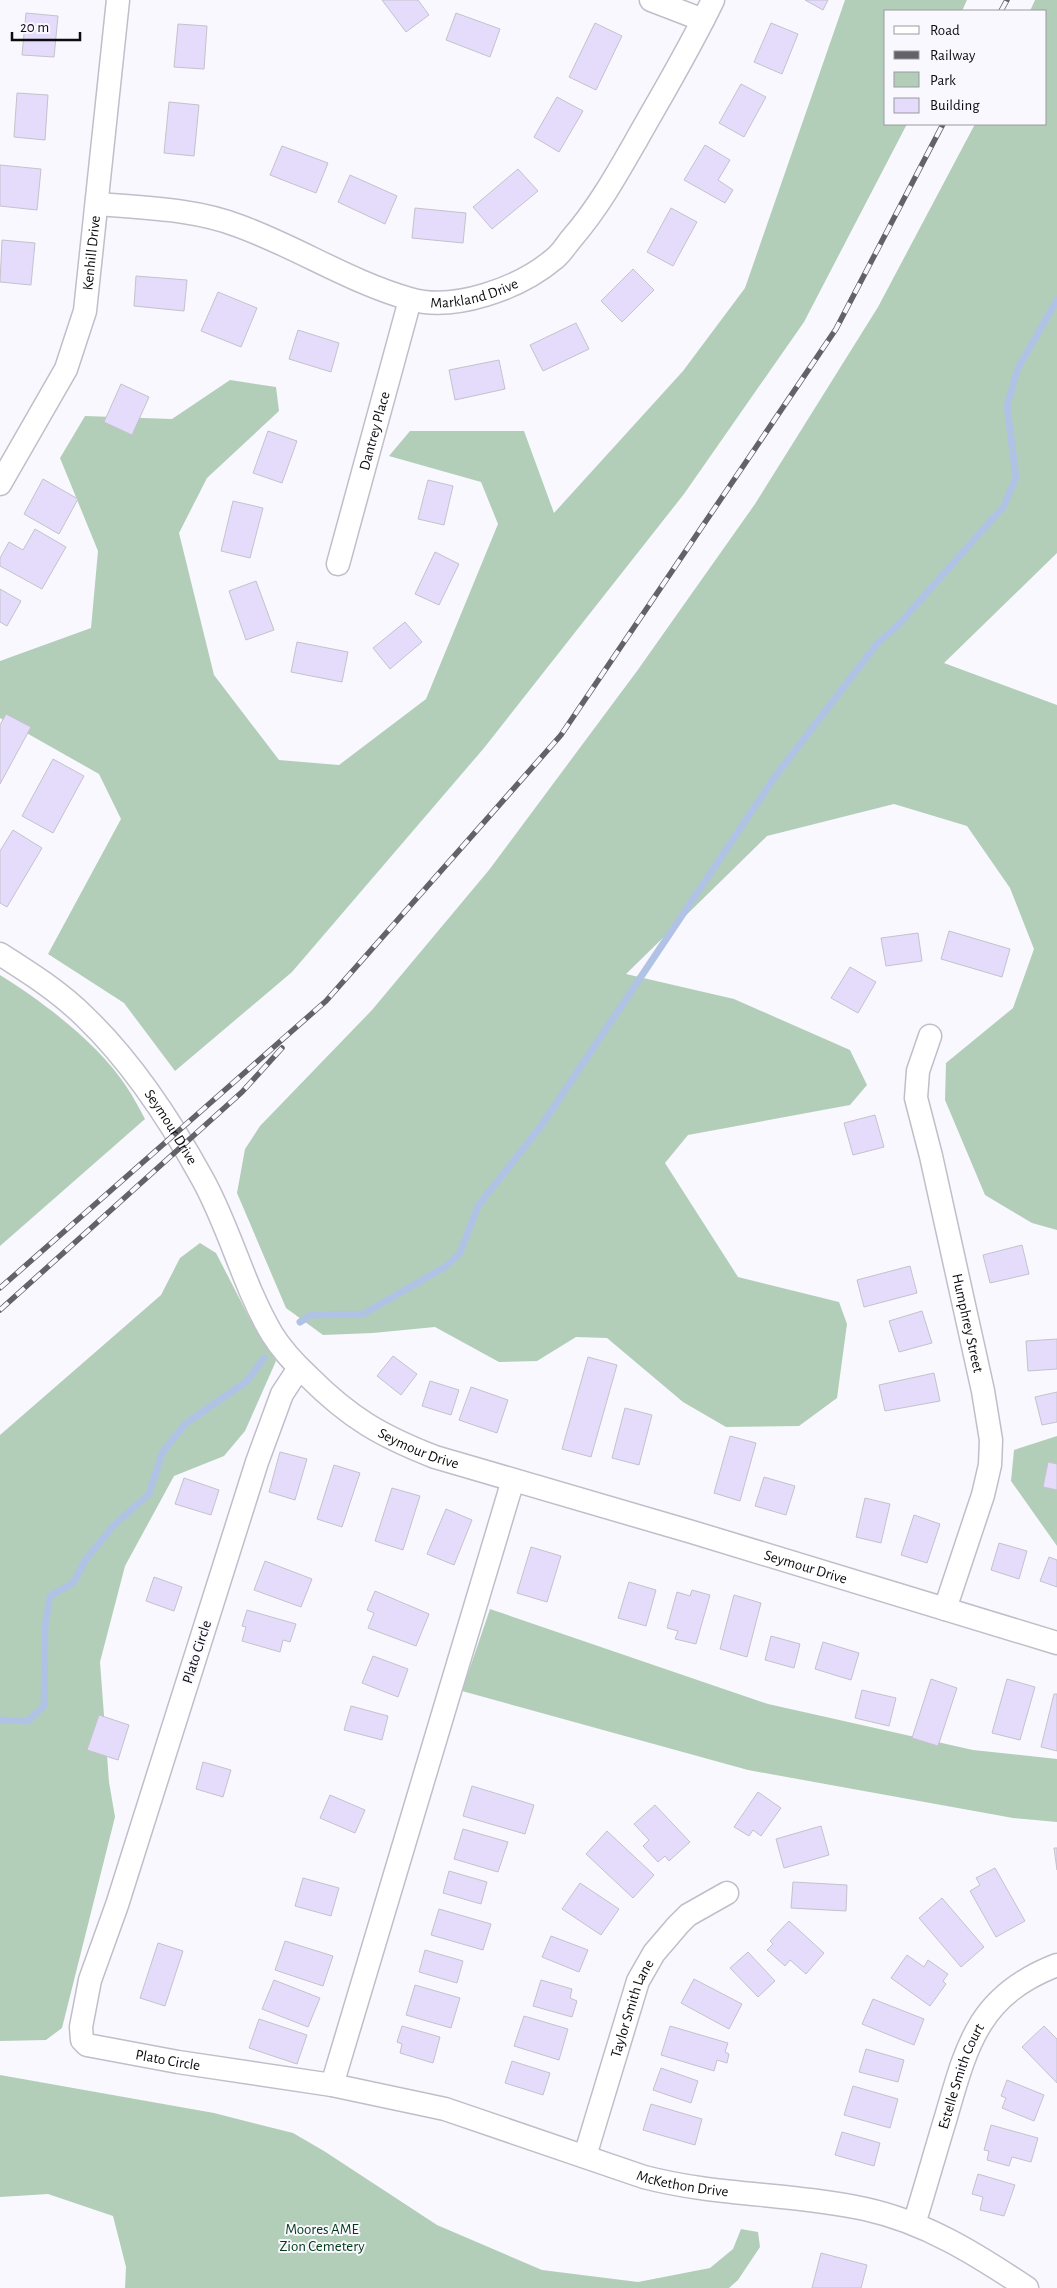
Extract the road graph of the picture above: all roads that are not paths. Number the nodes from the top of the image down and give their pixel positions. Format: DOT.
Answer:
graph roads {
  1 [pos="118,0"];
  2 [pos="651,0"];
  3 [pos="713,0"];
  4 [pos="703,20"];
  5 [pos="98,204"];
  6 [pos="410,300"];
  7 [pos="0,484"];
  8 [pos="338,564"];
  9 [pos="0,954"];
  10 [pos="930,1036"];
  11 [pos="300,1368"];
  12 [pos="513,1480"];
  13 [pos="945,1609"];
  14 [pos="1057,1643"];
  15 [pos="727,1893"];
  16 [pos="1057,1965"];
  17 [pos="332,2085"];
  18 [pos="584,2156"];
  19 [pos="914,2224"];
  20 [pos="1027,2288"];
  1 -- 5 [label="street, Kenhill Drive"];
  2 -- 4 [label="street"];
  3 -- 4 [label="street, Markland Drive"];
  4 -- 6 [label="street, Markland Drive"];
  5 -- 6 [label="street, Markland Drive"];
  5 -- 7 [label="street, Kenhill Drive"];
  6 -- 8 [label="street, Dantrey Place"];
  9 -- 11 [label="street, Seymour Drive"];
  10 -- 13 [label="street, Humphrey Street"];
  11 -- 12 [label="street, Seymour Drive"];
  11 -- 17 [label="street, Plato Circle"];
  12 -- 13 [label="street, Seymour Drive"];
  12 -- 17 [label="street"];
  13 -- 14 [label="street, Seymour Drive"];
  15 -- 18 [label="street, Taylor Smith Lane"];
  16 -- 19 [label="street, Estelle Smith Court"];
  17 -- 18 [label="street, McKethon Drive"];
  18 -- 19 [label="street, McKethon Drive"];
  19 -- 20 [label="street, McKethon Drive"];
}
